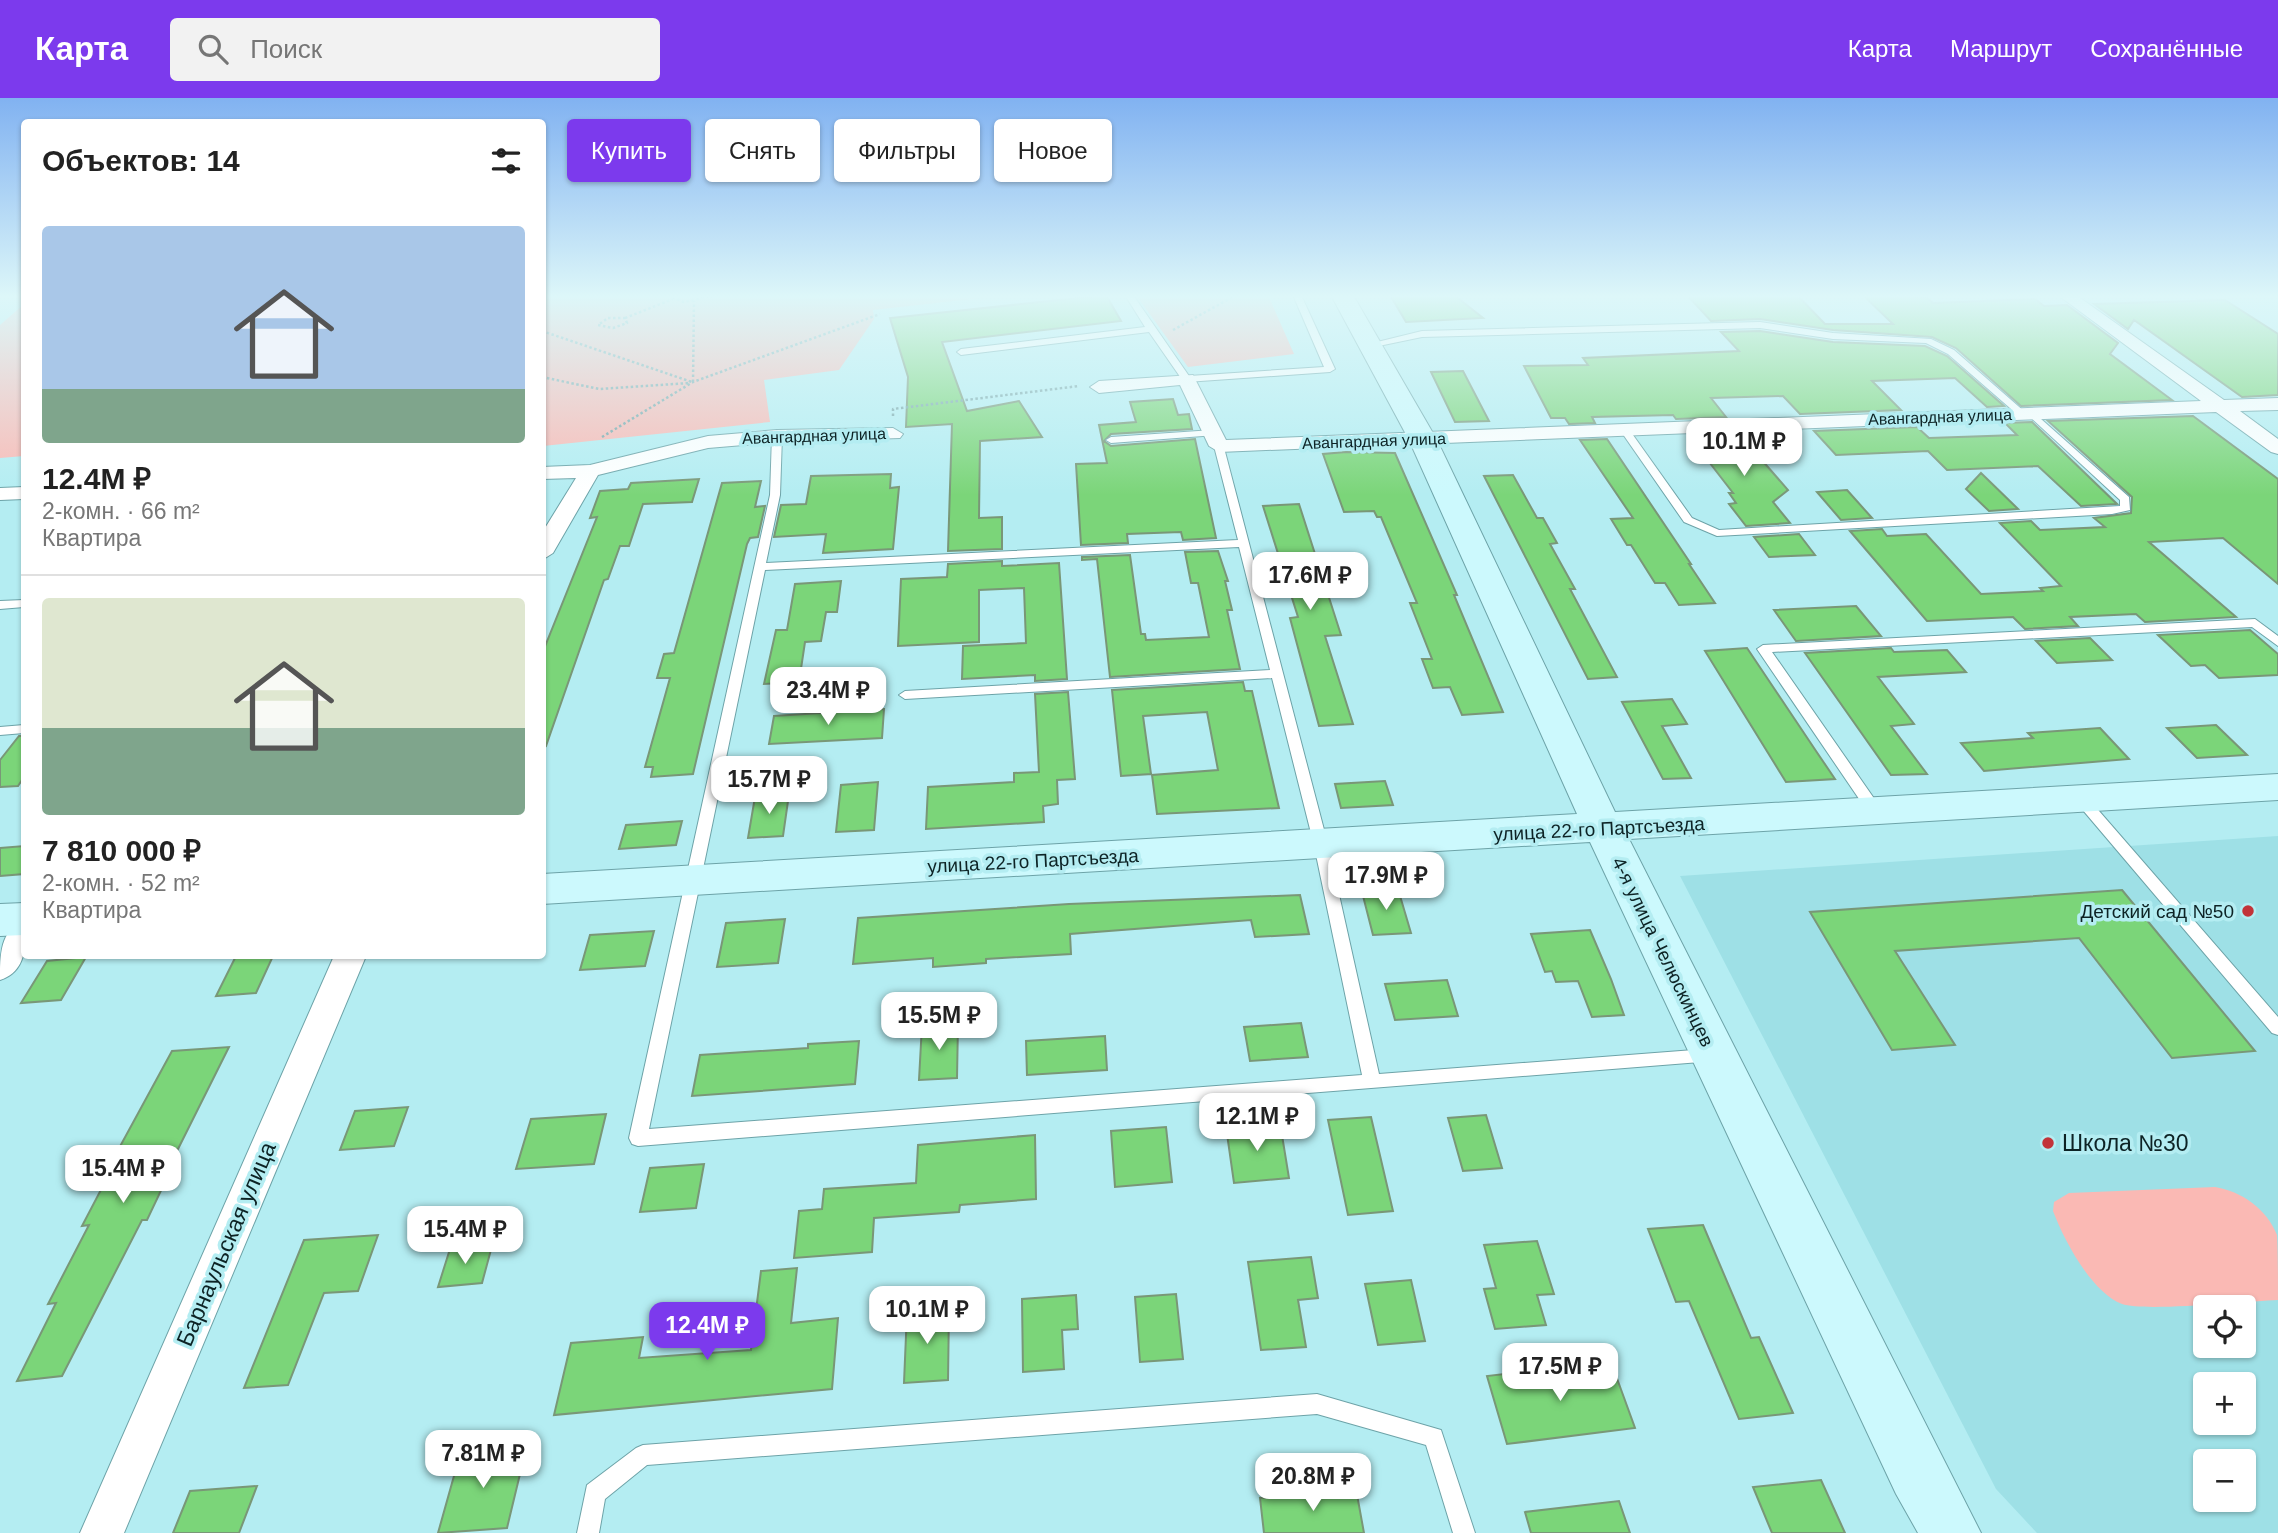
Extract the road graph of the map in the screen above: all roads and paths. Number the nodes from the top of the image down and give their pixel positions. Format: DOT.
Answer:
graph roads {
  1 [pos="634,362"];
  2 [pos="693,362"];
  3 [pos="748,362"];
  4 [pos="1174,362"];
  5 [pos="1327,362"];
  6 [pos="1379,362"];
  7 [pos="1963,362"];
  8 [pos="2158,362"];
  9 [pos="546,378"];
  10 [pos="1186,379"];
  11 [pos="693,382"];
  12 [pos="1099,387"];
  13 [pos="2278,404"];
  14 [pos="2219,406"];
  15 [pos="2026,413"];
  16 [pos="1625,430"];
  17 [pos="893,434"];
  18 [pos="777,436"];
  19 [pos="602,437"];
  20 [pos="1111,440"];
  21 [pos="1216,440"];
  22 [pos="1423,440"];
  23 [pos="2278,449"];
  24 [pos="590,471"];
  25 [pos="546,474"];
  26 [pos="21,493"];
  27 [pos="0,494"];
  28 [pos="1244,543"];
  29 [pos="546,546"];
  30 [pos="760,567"];
  31 [pos="21,604"];
  32 [pos="0,605"];
  33 [pos="2278,642"];
  34 [pos="1277,674"];
  35 [pos="905,695"];
  36 [pos="21,730"];
  37 [pos="0,731"];
  38 [pos="2278,787"];
  39 [pos="2081,799"];
  40 [pos="1875,812"];
  41 [pos="1604,829"];
  42 [pos="1321,845"];
  43 [pos="693,881"];
  44 [pos="546,889"];
  45 [pos="21,919"];
  46 [pos="0,920"];
  47 [pos="21,937"];
  48 [pos="349,959"];
  49 [pos="0,967"];
  50 [pos="2278,1028"];
  51 [pos="1712,1056"];
  52 [pos="1372,1082"];
  53 [pos="102,1533"];
  54 [pos="588,1533"];
  55 [pos="1464,1533"];
  56 [pos="1951,1533"];
  1 -- 11 [label="path"];
  2 -- 11 [label="path"];
  3 -- 11 [label="path"];
  4 -- 10 [label="lane"];
  5 -- 10 [label="lane"];
  6 -- 22 [label="main road, 4-я улица Челюскинцев"];
  7 -- 15 [label="lane"];
  8 -- 14 [label="street"];
  9 -- 11 [label="path"];
  10 -- 12 [label="street"];
  10 -- 21 [label="street"];
  11 -- 19 [label="path"];
  12 -- 17 [label="path, Авангардная улица"];
  13 -- 14 [label="street, Авангардная улица"];
  14 -- 15 [label="street, Авангардная улица"];
  14 -- 23 [label="street"];
  15 -- 16 [label="street, Авангардная улица"];
  15 -- 16 [label="lane"];
  16 -- 22 [label="street, Авангардная улица"];
  17 -- 18 [label="street, Авангардная улица"];
  18 -- 24 [label="street, Авангардная улица"];
  18 -- 30 [label="lane"];
  20 -- 21 [label="lane"];
  21 -- 22 [label="street, Авангардная улица"];
  21 -- 28 [label="lane"];
  22 -- 41 [label="main road, 4-я улица Челюскинцев"];
  24 -- 25 [label="street, Авангардная улица"];
  24 -- 29 [label="street"];
  26 -- 27 [label="street"];
  28 -- 30 [label="lane"];
  28 -- 34 [label="lane"];
  30 -- 43 [label="lane"];
  31 -- 32 [label="lane"];
  33 -- 40 [label="lane"];
  34 -- 35 [label="lane"];
  34 -- 42 [label="lane"];
  36 -- 37 [label="lane"];
  38 -- 39 [label="main road, улица 22-го Партсъезда"];
  39 -- 40 [label="main road, улица 22-го Партсъезда"];
  39 -- 50 [label="lane"];
  40 -- 41 [label="main road, улица 22-го Партсъезда"];
  41 -- 42 [label="main road, улица 22-го Партсъезда"];
  41 -- 51 [label="main road, 4-я улица Челюскинцев"];
  42 -- 43 [label="main road, улица 22-го Партсъезда"];
  42 -- 52 [label="lane"];
  43 -- 44 [label="main road, улица 22-го Партсъезда"];
  43 -- 52 [label="lane"];
  45 -- 46 [label="main road"];
  47 -- 49 [label="street"];
  48 -- 53 [label="street, Барнаульская улица"];
  51 -- 52 [label="lane"];
  51 -- 56 [label="main road, 4-я улица Челюскинцев"];
  54 -- 55 [label="lane"];
}
